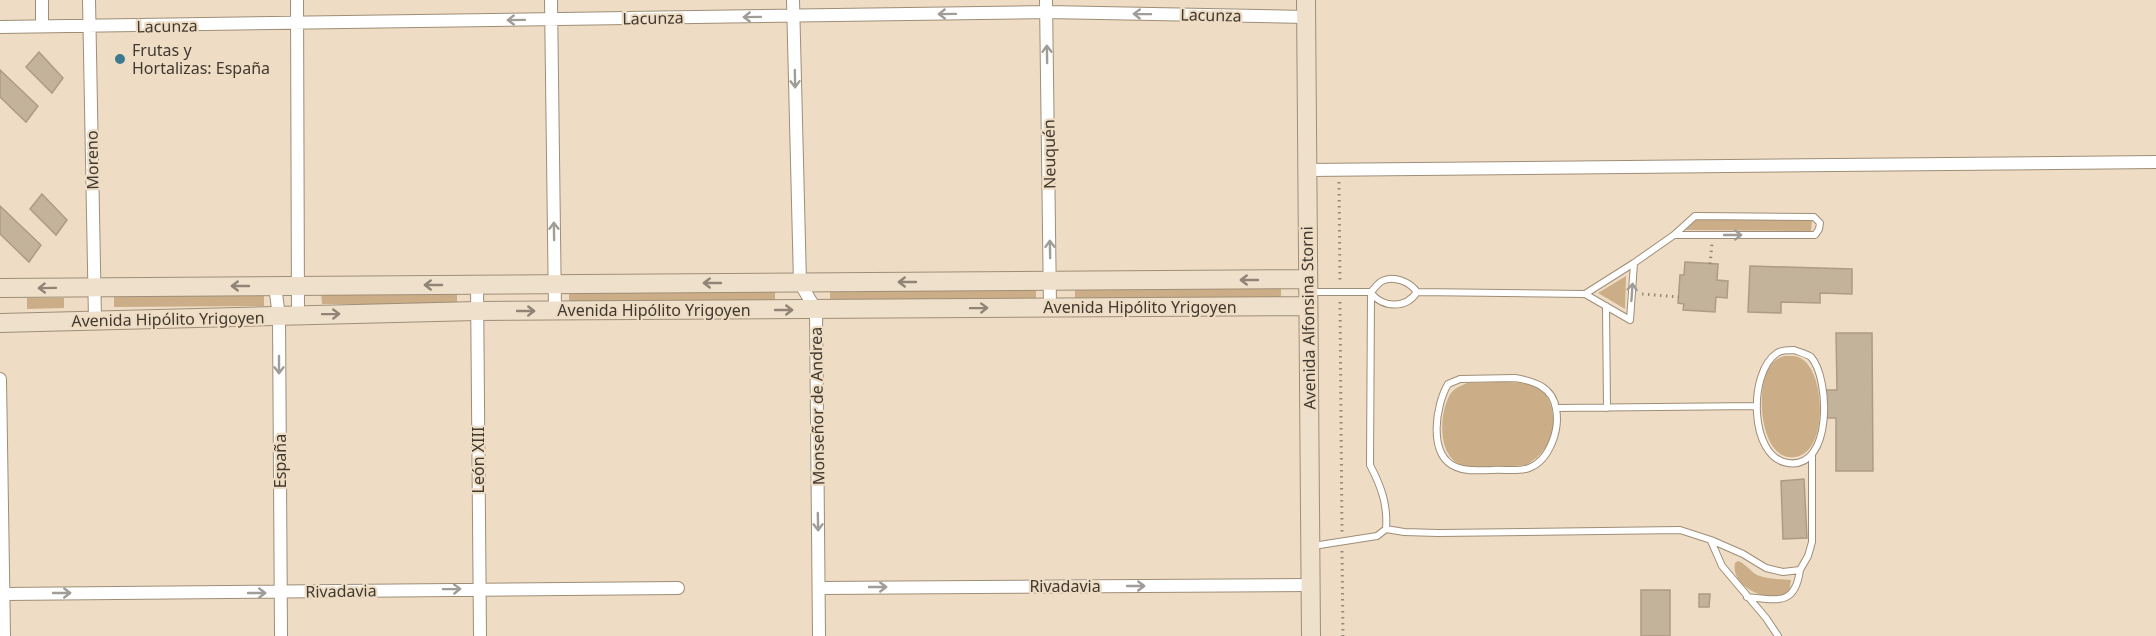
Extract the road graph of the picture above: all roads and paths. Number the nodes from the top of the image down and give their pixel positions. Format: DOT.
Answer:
graph roads {
  1 [pos="42,0"];
  2 [pos="89,0"];
  3 [pos="297,0"];
  4 [pos="551,0"];
  5 [pos="794,0"];
  6 [pos="1047,6"];
  7 [pos="1306,8"];
  8 [pos="794,16"];
  9 [pos="551,20"];
  10 [pos="297,24"];
  11 [pos="42,26"];
  12 [pos="0,27"];
  13 [pos="90,27"];
  14 [pos="2156,162"];
  15 [pos="1306,170"];
  16 [pos="1339,170"];
  17 [pos="1713,235"];
  18 [pos="1674,236"];
  19 [pos="1634,263"];
  20 [pos="1710,264"];
  21 [pos="1050,281"];
  22 [pos="800,283"];
  23 [pos="555,284"];
  24 [pos="298,285"];
  25 [pos="477,285"];
  26 [pos="275,286"];
  27 [pos="94,287"];
  28 [pos="0,288"];
  29 [pos="1308,292"];
  30 [pos="1340,292"];
  31 [pos="1371,292"];
  32 [pos="1417,292"];
  33 [pos="1632,293"];
  34 [pos="1585,294"];
  35 [pos="1679,297"];
  36 [pos="1606,306"];
  37 [pos="1050,308"];
  38 [pos="816,310"];
  39 [pos="477,311"];
  40 [pos="555,311"];
  41 [pos="298,315"];
  42 [pos="279,316"];
  43 [pos="95,320"];
  44 [pos="0,323"];
  45 [pos="0,379"];
  46 [pos="1757,406"];
  47 [pos="1556,408"];
  48 [pos="1607,408"];
  49 [pos="1812,456"];
  50 [pos="1386,529"];
  51 [pos="1711,540"];
  52 [pos="1342,542"];
  53 [pos="1310,546"];
  54 [pos="1800,570"];
  55 [pos="1310,585"];
  56 [pos="480,588"];
  57 [pos="678,588"];
  58 [pos="819,588"];
  59 [pos="281,592"];
  60 [pos="3,594"];
  61 [pos="1747,597"];
  62 [pos="4,636"];
  63 [pos="281,636"];
  64 [pos="480,636"];
  65 [pos="819,636"];
  66 [pos="1311,636"];
  67 [pos="1342,636"];
  68 [pos="1778,636"];
  1 -- 11 [label="street"];
  2 -- 13 [label="street, Moreno"];
  3 -- 10 [label="street"];
  4 -- 9 [label="street"];
  5 -- 8 [label="street, Monseñor de Andrea"];
  7 -- 6 [label="street, Lacunza, one-way"];
  6 -- 8 [label="street, Lacunza, one-way"];
  21 -- 6 [label="street, Neuquén, one-way"];
  7 -- 15 [label="main road, Avenida Alfonsina Storni"];
  8 -- 9 [label="street, Lacunza, one-way"];
  8 -- 22 [label="street, Monseñor de Andrea, one-way"];
  9 -- 10 [label="street, Lacunza, one-way"];
  23 -- 9 [label="street, one-way"];
  10 -- 13 [label="street, Lacunza"];
  10 -- 24 [label="street"];
  11 -- 12 [label="street, Lacunza"];
  11 -- 13 [label="street, Lacunza"];
  13 -- 27 [label="street, Moreno"];
  14 -- 16 [label="street"];
  15 -- 16 [label="street"];
  15 -- 29 [label="main road, Avenida Alfonsina Storni"];
  16 -- 30 [label="path"];
  17 -- 18 [label="lane"];
  17 -- 18 [label="lane, one-way"];
  17 -- 20 [label="path"];
  18 -- 19 [label="lane"];
  33 -- 19 [label="lane, one-way"];
  19 -- 34 [label="lane"];
  21 -- 22 [label="main road, Avenida Hipólito Yrigoyen, one-way"];
  29 -- 21 [label="main road, Avenida Hipólito Yrigoyen, one-way"];
  21 -- 37 [label="street, Neuquén"];
  22 -- 23 [label="main road, Avenida Hipólito Yrigoyen, one-way"];
  22 -- 38 [label="street, Monseñor de Andrea"];
  23 -- 25 [label="main road, Avenida Hipólito Yrigoyen"];
  23 -- 40 [label="street"];
  25 -- 24 [label="main road, Avenida Hipólito Yrigoyen, one-way"];
  24 -- 26 [label="main road, Avenida Hipólito Yrigoyen"];
  24 -- 41 [label="street"];
  25 -- 39 [label="street, León XIII"];
  26 -- 27 [label="main road, Avenida Hipólito Yrigoyen, one-way"];
  26 -- 42 [label="street, España"];
  27 -- 28 [label="main road, Avenida Hipólito Yrigoyen, one-way"];
  27 -- 43 [label="street, Moreno"];
  29 -- 30 [label="lane"];
  29 -- 37 [label="main road, Avenida Hipólito Yrigoyen"];
  29 -- 53 [label="main road, Avenida Alfonsina Storni"];
  30 -- 31 [label="lane"];
  30 -- 52 [label="path"];
  31 -- 32 [label="lane"];
  31 -- 32 [label="lane"];
  31 -- 50 [label="lane"];
  32 -- 34 [label="lane"];
  33 -- 35 [label="path"];
  33 -- 36 [label="lane"];
  34 -- 36 [label="lane"];
  36 -- 48 [label="lane"];
  38 -- 37 [label="main road, Avenida Hipólito Yrigoyen, one-way"];
  40 -- 38 [label="main road, Avenida Hipólito Yrigoyen, one-way"];
  38 -- 58 [label="street, Monseñor de Andrea, one-way"];
  39 -- 40 [label="main road, Avenida Hipólito Yrigoyen, one-way"];
  41 -- 39 [label="main road, Avenida Hipólito Yrigoyen, one-way"];
  39 -- 56 [label="street, León XIII"];
  41 -- 42 [label="main road, Avenida Hipólito Yrigoyen"];
  42 -- 43 [label="main road, Avenida Hipólito Yrigoyen"];
  42 -- 59 [label="street, España, one-way"];
  43 -- 44 [label="main road, Avenida Hipólito Yrigoyen"];
  45 -- 60 [label="street"];
  46 -- 48 [label="lane"];
  46 -- 49 [label="lane"];
  46 -- 49 [label="lane"];
  47 -- 47 [label="lane"];
  47 -- 48 [label="lane"];
  49 -- 54 [label="lane"];
  50 -- 51 [label="lane"];
  50 -- 52 [label="lane"];
  51 -- 54 [label="lane"];
  51 -- 61 [label="lane"];
  52 -- 53 [label="lane"];
  52 -- 67 [label="path"];
  53 -- 55 [label="main road, Avenida Alfonsina Storni"];
  54 -- 61 [label="lane"];
  58 -- 55 [label="street, Rivadavia, one-way"];
  55 -- 66 [label="main road, Avenida Alfonsina Storni"];
  56 -- 57 [label="street, Rivadavia"];
  59 -- 56 [label="street, Rivadavia, one-way"];
  56 -- 64 [label="street, León XIII"];
  58 -- 65 [label="street, Monseñor de Andrea"];
  60 -- 59 [label="street, Rivadavia, one-way"];
  59 -- 63 [label="street, España"];
  60 -- 62 [label="street"];
  61 -- 68 [label="lane"];
}
